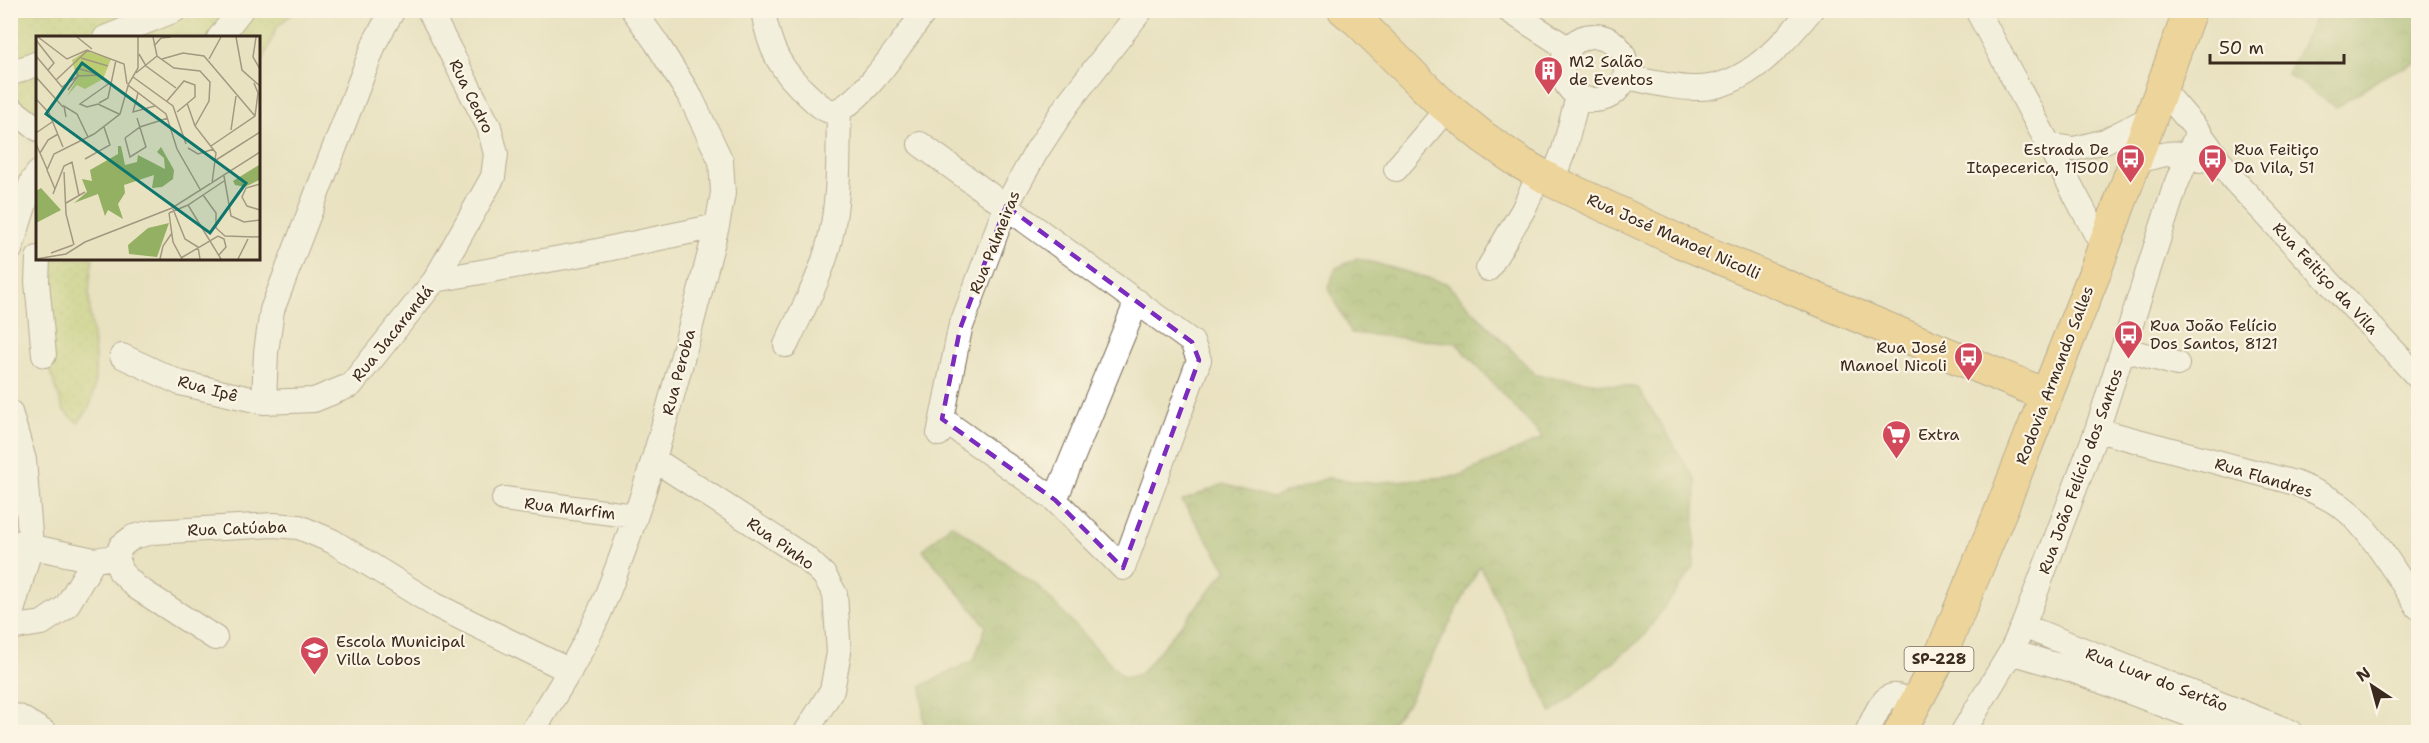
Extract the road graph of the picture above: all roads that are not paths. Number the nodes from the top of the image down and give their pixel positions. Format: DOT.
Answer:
graph roads {
  1 [pos="175,10"];
  2 [pos="241,10"];
  3 [pos="393,10"];
  4 [pos="429,10"];
  5 [pos="633,10"];
  6 [pos="763,10"];
  7 [pos="926,10"];
  8 [pos="1141,10"];
  9 [pos="1344,10"];
  10 [pos="1508,10"];
  11 [pos="1811,10"];
  12 [pos="1977,10"];
  13 [pos="2190,10"];
  14 [pos="130,33"];
  15 [pos="115,36"];
  16 [pos="221,36"];
  17 [pos="1569,49"];
  18 [pos="36,64"];
  19 [pos="10,74"];
  20 [pos="1625,77"];
  21 [pos="2162,88"];
  22 [pos="1578,96"];
  23 [pos="10,108"];
  24 [pos="1448,108"];
  25 [pos="839,111"];
  26 [pos="2150,118"];
  27 [pos="36,126"];
  28 [pos="2198,131"];
  29 [pos="920,144"];
  30 [pos="2047,145"];
  31 [pos="2188,154"];
  32 [pos="2133,163"];
  33 [pos="1396,168"];
  34 [pos="36,176"];
  35 [pos="1546,177"];
  36 [pos="2233,179"];
  37 [pos="1006,206"];
  38 [pos="717,226"];
  39 [pos="2103,247"];
  40 [pos="10,250"];
  41 [pos="38,260"];
  42 [pos="1488,269"];
  43 [pos="435,280"];
  44 [pos="1137,301"];
  45 [pos="786,345"];
  46 [pos="2123,349"];
  47 [pos="44,355"];
  48 [pos="122,356"];
  49 [pos="2177,363"];
  50 [pos="2418,377"];
  51 [pos="2046,395"];
  52 [pos="264,402"];
  53 [pos="10,412"];
  54 [pos="2097,430"];
  55 [pos="655,460"];
  56 [pos="504,500"];
  57 [pos="1055,500"];
  58 [pos="635,516"];
  59 [pos="21,544"];
  60 [pos="105,559"];
  61 [pos="2416,593"];
  62 [pos="10,618"];
  63 [pos="2023,626"];
  64 [pos="10,628"];
  65 [pos="215,638"];
  66 [pos="2011,652"];
  67 [pos="570,671"];
  68 [pos="2166,694"];
  69 [pos="1915,704"];
  70 [pos="10,715"];
  71 [pos="44,732"];
  72 [pos="532,732"];
  73 [pos="806,732"];
  74 [pos="1867,732"];
  75 [pos="1900,732"];
  76 [pos="1963,732"];
  77 [pos="2235,732"];
  78 [pos="2291,732"];
  1 -- 14 [label="street"];
  2 -- 16 [label="street"];
  3 -- 52 [label="street"];
  4 -- 43 [label="street, Rua Cedro"];
  5 -- 38 [label="street, Rua Peroba"];
  6 -- 25 [label="street"];
  7 -- 25 [label="street"];
  8 -- 37 [label="street, Rua Palmeiras"];
  9 -- 24 [label="main road, Rua José Manoel Nicolli"];
  10 -- 17 [label="street"];
  11 -- 20 [label="street"];
  12 -- 30 [label="street"];
  13 -- 21 [label="main road, Rodovia Armando Salles / SP-228"];
  14 -- 15 [label="street"];
  17 -- 20 [label="street"];
  17 -- 22 [label="street"];
  18 -- 19 [label="street"];
  20 -- 22 [label="street"];
  21 -- 26 [label="main road, Rodovia Armando Salles / SP-228"];
  21 -- 28 [label="street, Rua Feitiço da Vila"];
  22 -- 35 [label="street"];
  23 -- 27 [label="street"];
  24 -- 33 [label="street"];
  24 -- 35 [label="main road, Rua José Manoel Nicolli"];
  25 -- 45 [label="street"];
  26 -- 30 [label="street"];
  26 -- 32 [label="main road, Rodovia Armando Salles / SP-228"];
  28 -- 31 [label="street, Rua João Felício dos Santos"];
  28 -- 36 [label="street, Rua Feitiço da Vila"];
  29 -- 37 [label="street"];
  30 -- 39 [label="street"];
  31 -- 32 [label="street"];
  31 -- 36 [label="street, Rua Feitiço da Vila"];
  31 -- 46 [label="street, Rua João Felício dos Santos"];
  32 -- 39 [label="main road, Rodovia Armando Salles / SP-228"];
  34 -- 40 [label="street"];
  35 -- 42 [label="street"];
  35 -- 51 [label="main road, Rua José Manoel Nicolli"];
  36 -- 50 [label="street, Rua Feitiço da Vila"];
  37 -- 44 [label="street"];
  37 -- 57 [label="street, Rua Palmeiras"];
  38 -- 43 [label="street, Rua Jacarandá"];
  38 -- 55 [label="street, Rua Peroba"];
  39 -- 51 [label="main road, Rodovia Armando Salles / SP-228"];
  41 -- 47 [label="street"];
  43 -- 52 [label="street, Rua Jacarandá"];
  44 -- 57 [label="street"];
  44 -- 57 [label="street"];
  46 -- 49 [label="street"];
  46 -- 54 [label="street, Rua João Felício dos Santos"];
  48 -- 52 [label="street, Rua Ipê"];
  51 -- 69 [label="main road, Rodovia Armando Salles / SP-228"];
  53 -- 59 [label="street"];
  54 -- 61 [label="street, Rua Flandres"];
  54 -- 63 [label="street, Rua João Felício dos Santos"];
  55 -- 58 [label="street, Rua Peroba"];
  55 -- 73 [label="street, Rua Pinho"];
  56 -- 58 [label="street, Rua Marfim"];
  58 -- 67 [label="street, Rua Peroba"];
  59 -- 60 [label="street"];
  59 -- 62 [label="street"];
  60 -- 64 [label="street, Rua Catúaba"];
  60 -- 65 [label="street"];
  60 -- 67 [label="street, Rua Catúaba"];
  63 -- 66 [label="street, Rua João Felício dos Santos"];
  63 -- 68 [label="street, Rua Luar do Sertão"];
  66 -- 68 [label="street, Rua Luar do Sertão"];
  66 -- 76 [label="street, Rua João Felício dos Santos"];
  67 -- 72 [label="street, Rua Peroba"];
  68 -- 77 [label="street, Rua Luar do Sertão"];
  68 -- 78 [label="street, Rua Luar do Sertão"];
  69 -- 74 [label="street"];
  69 -- 75 [label="main road, Rodovia Armando Salles / SP-228"];
  70 -- 71 [label="street"];
}
